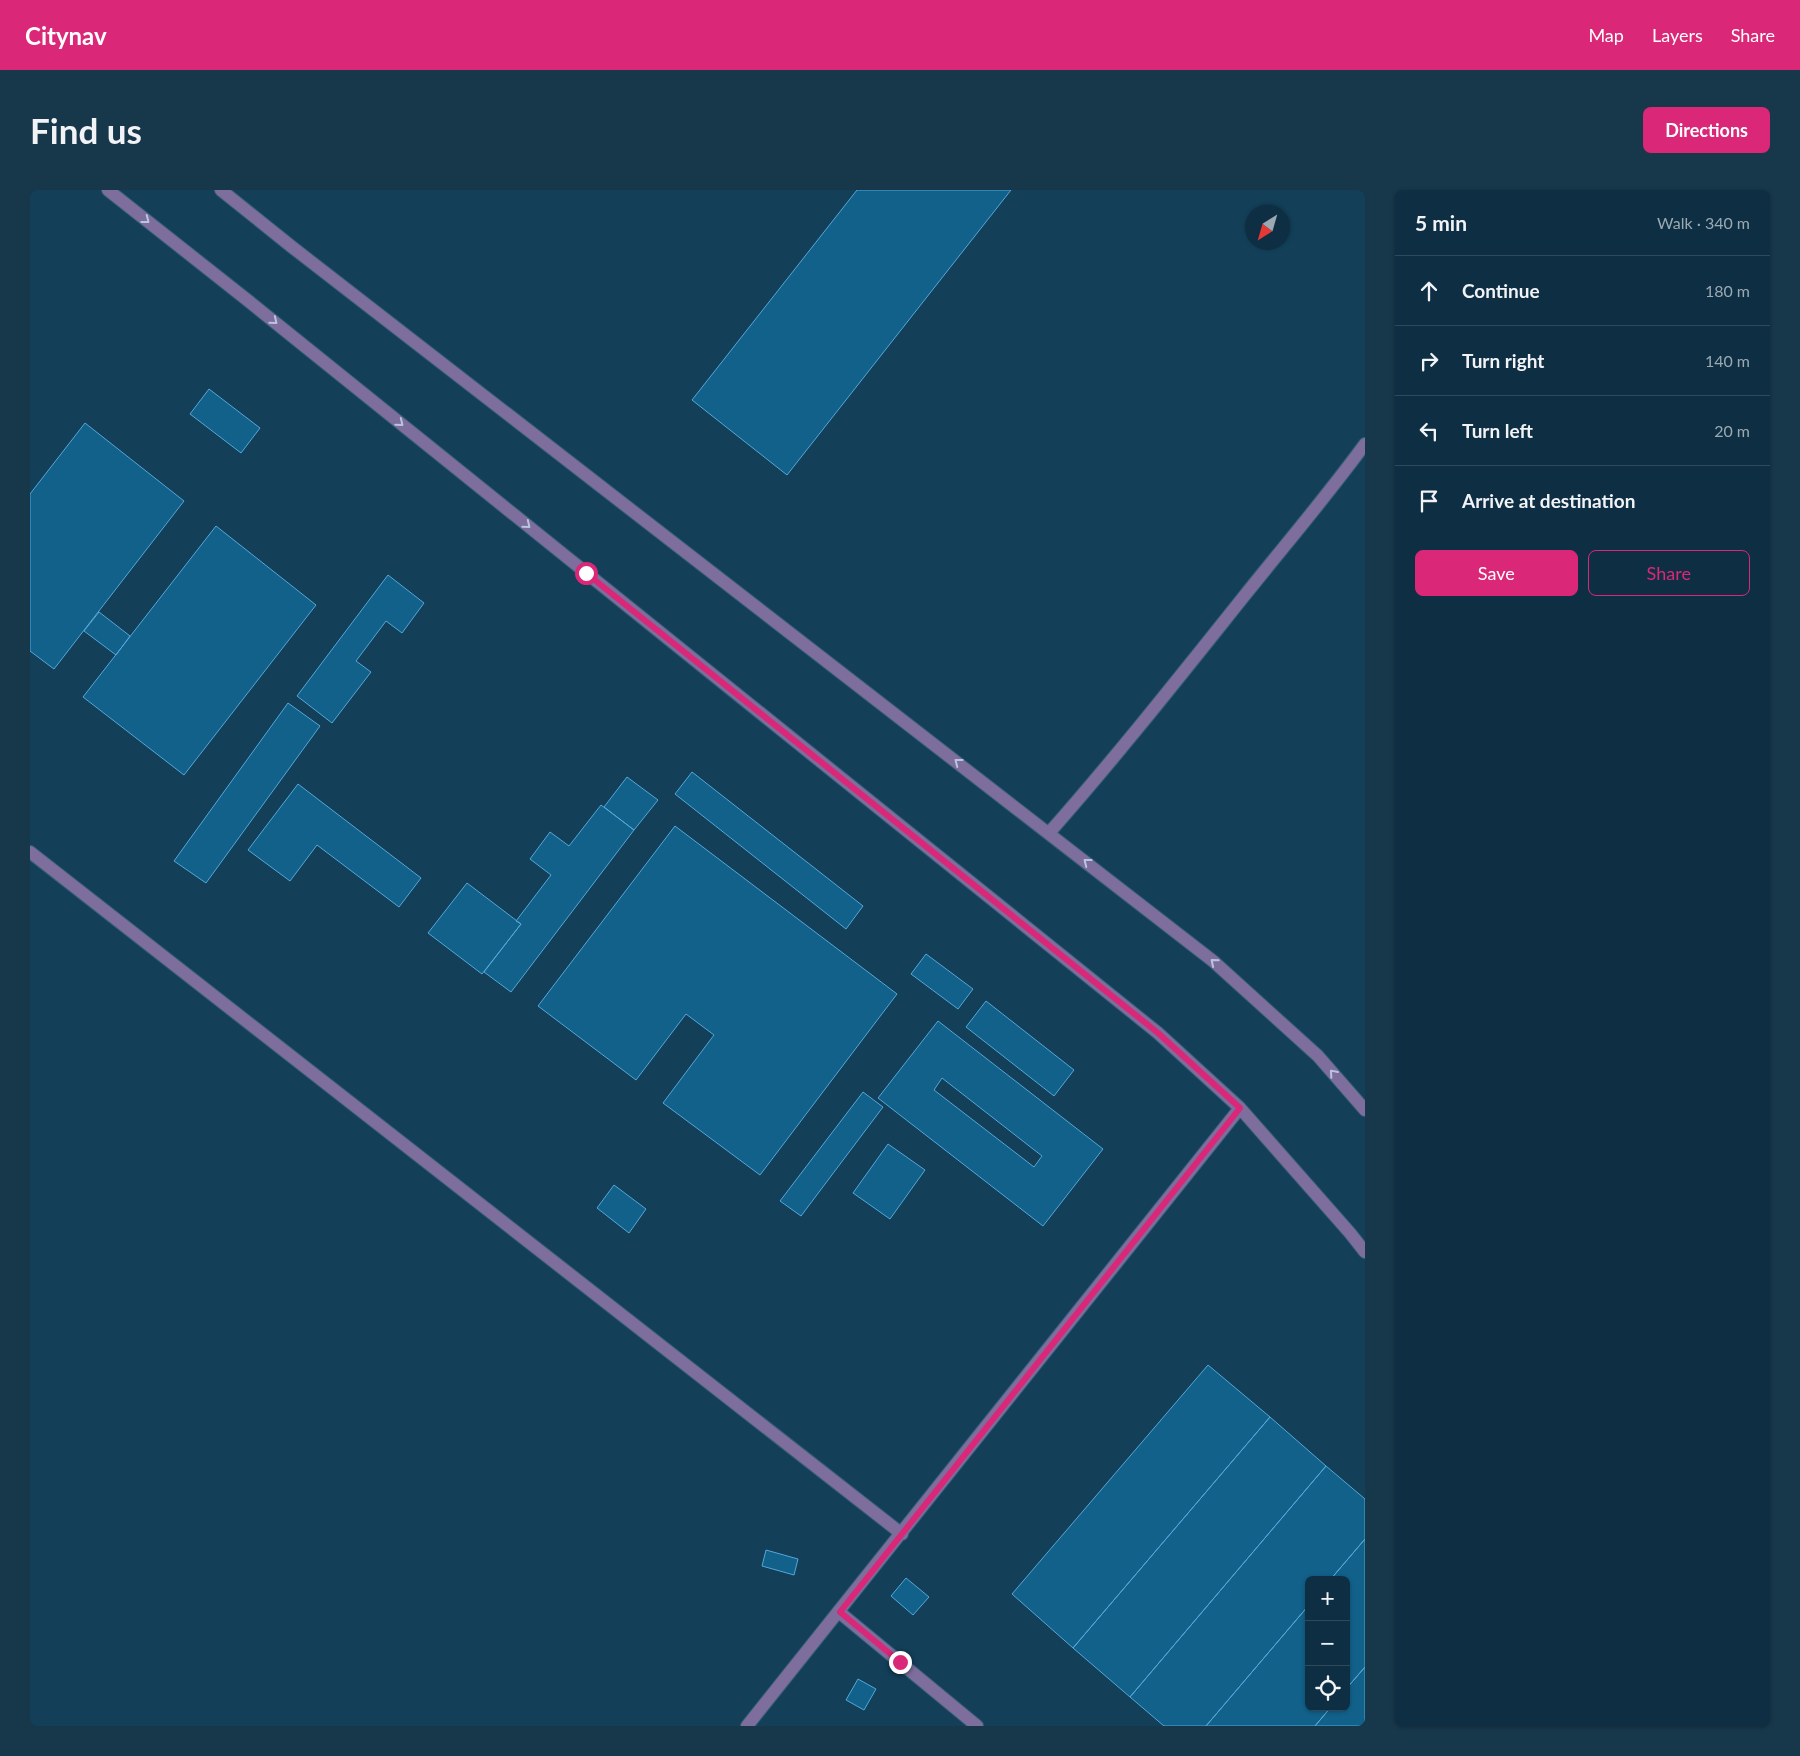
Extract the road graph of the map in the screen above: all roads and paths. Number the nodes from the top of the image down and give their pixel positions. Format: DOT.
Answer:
graph roads {
  1 [pos="108,190"];
  2 [pos="222,190"];
  3 [pos="1365,444"];
  4 [pos="1049,833"];
  5 [pos="30,852"];
  6 [pos="1240,1108"];
  7 [pos="1365,1110"];
  8 [pos="1365,1252"];
  9 [pos="902,1534"];
  10 [pos="840,1612"];
  11 [pos="747,1726"];
  12 [pos="976,1726"];
  1 -- 6 [label="street, one-way"];
  4 -- 2 [label="street, one-way"];
  3 -- 4 [label="street"];
  7 -- 4 [label="street, one-way"];
  5 -- 9 [label="street"];
  6 -- 8 [label="street"];
  6 -- 9 [label="street"];
  9 -- 10 [label="street"];
  10 -- 11 [label="street"];
  10 -- 12 [label="street"];
}
